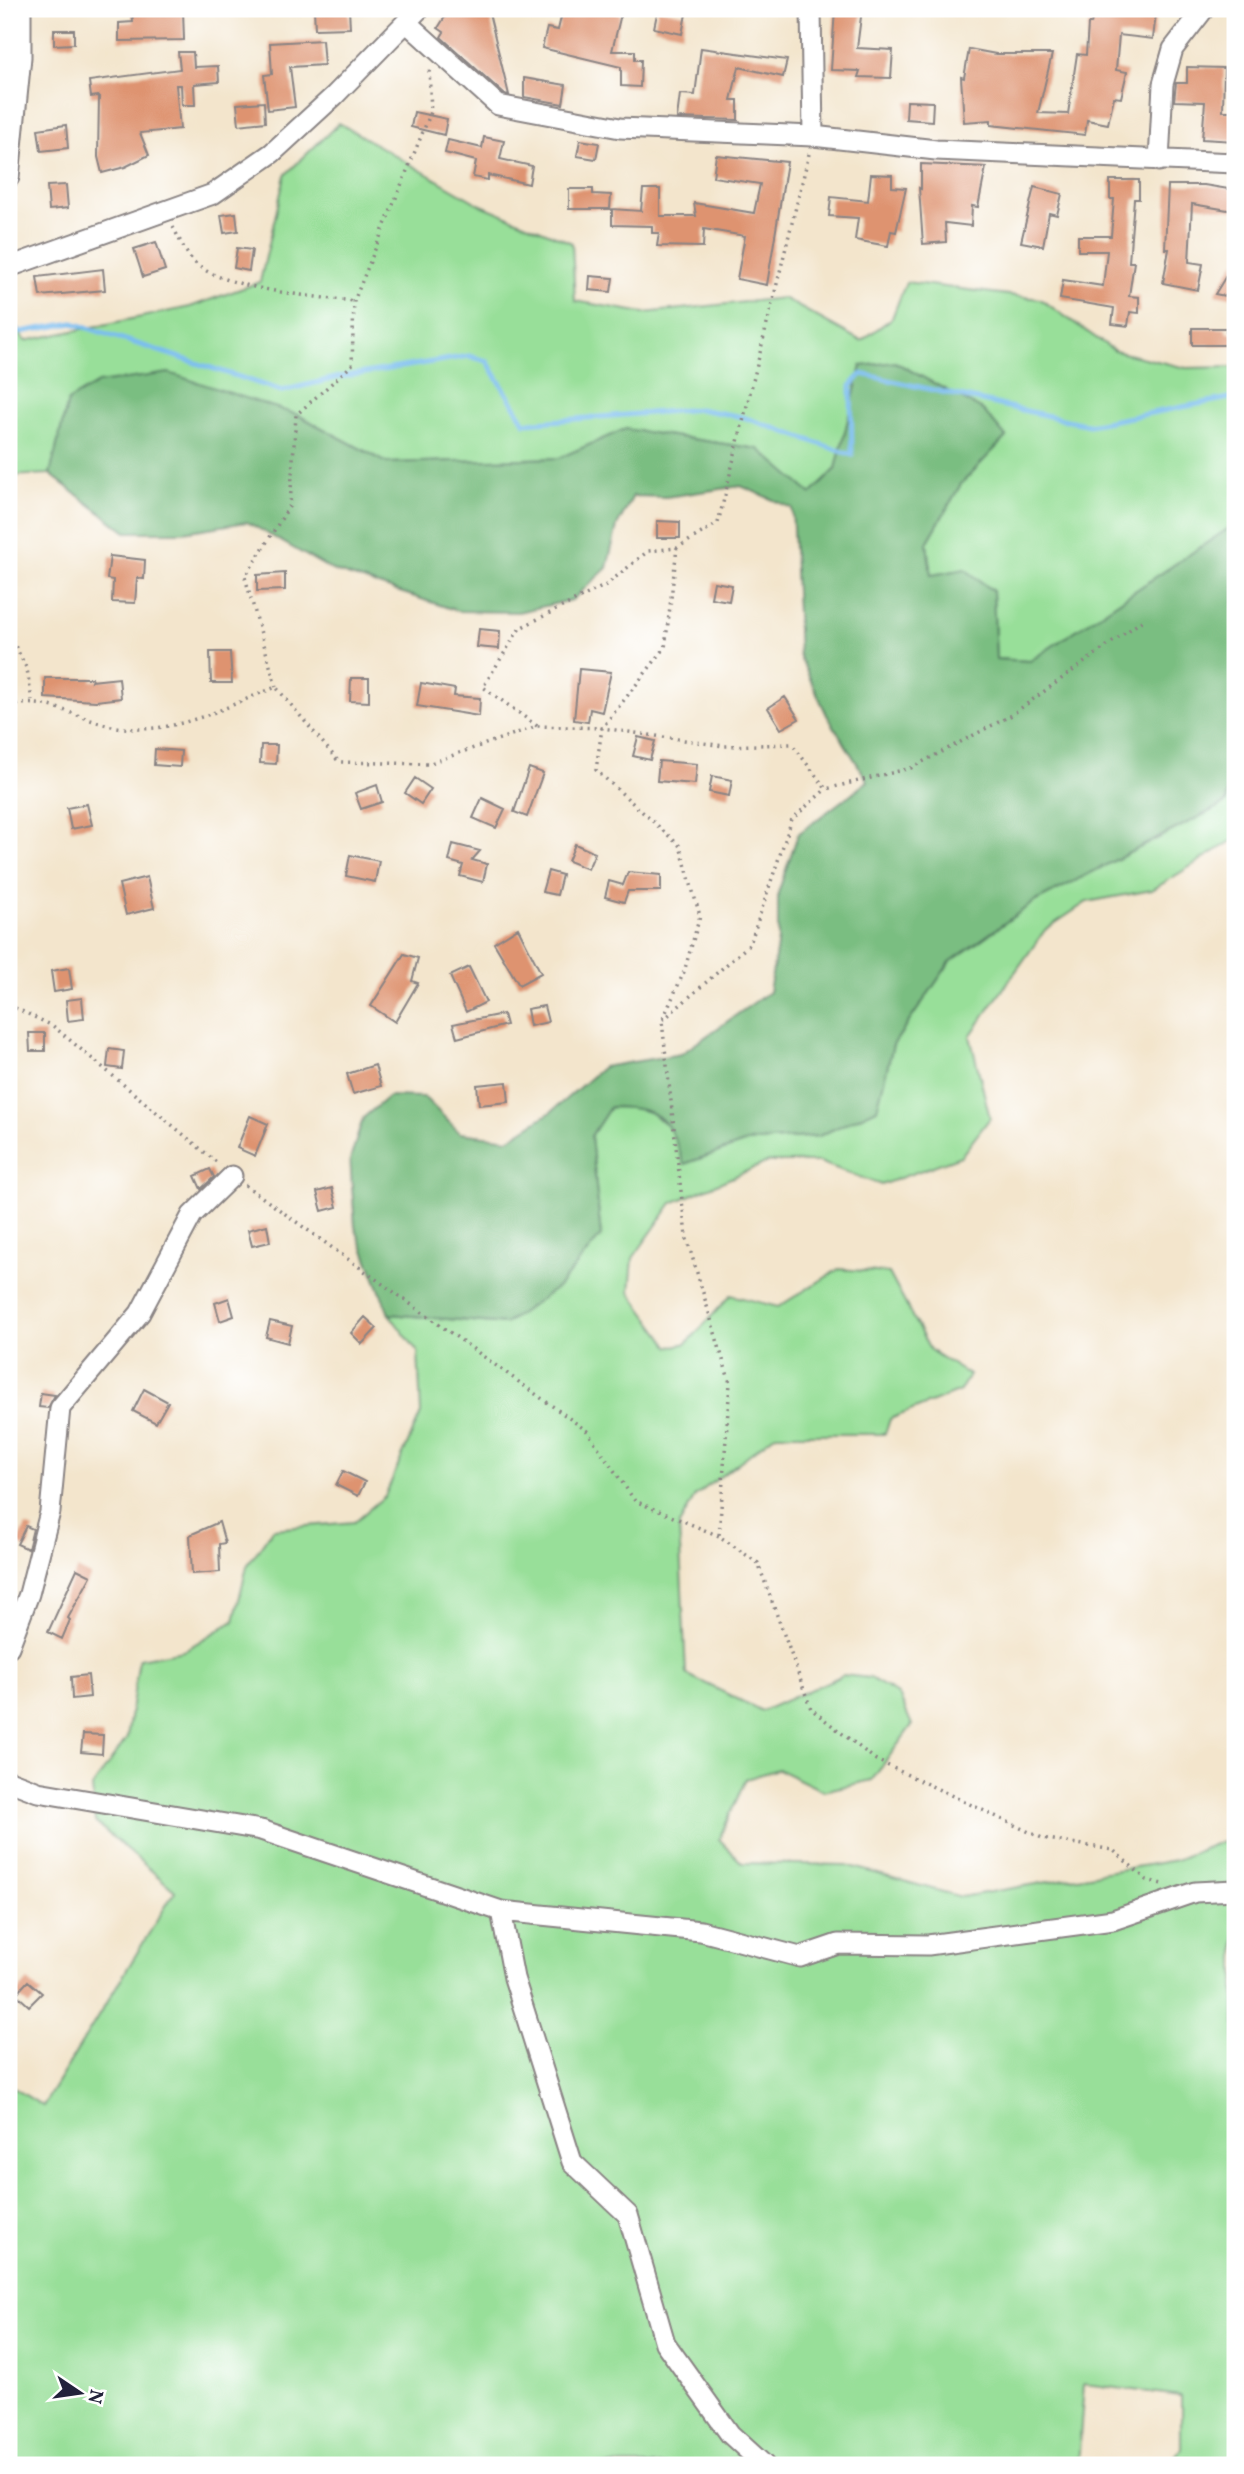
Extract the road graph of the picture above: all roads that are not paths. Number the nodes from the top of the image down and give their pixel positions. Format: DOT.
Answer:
graph roads {
  1 [pos="21,9"];
  2 [pos="811,9"];
  3 [pos="1205,9"];
  4 [pos="412,15"];
  5 [pos="813,135"];
  6 [pos="1160,161"];
  7 [pos="1235,163"];
  8 [pos="9,177"];
  9 [pos="9,267"];
  10 [pos="232,1176"];
  11 [pos="9,1647"];
  12 [pos="9,1781"];
  13 [pos="1235,1890"];
  14 [pos="501,1911"];
  15 [pos="764,2465"];
  1 -- 8 [label="street"];
  2 -- 5 [label="street"];
  3 -- 6 [label="street"];
  4 -- 5 [label="street"];
  4 -- 9 [label="street"];
  5 -- 6 [label="street"];
  6 -- 7 [label="street"];
  10 -- 11 [label="street"];
  12 -- 14 [label="street"];
  13 -- 14 [label="street"];
  14 -- 15 [label="street"];
}
